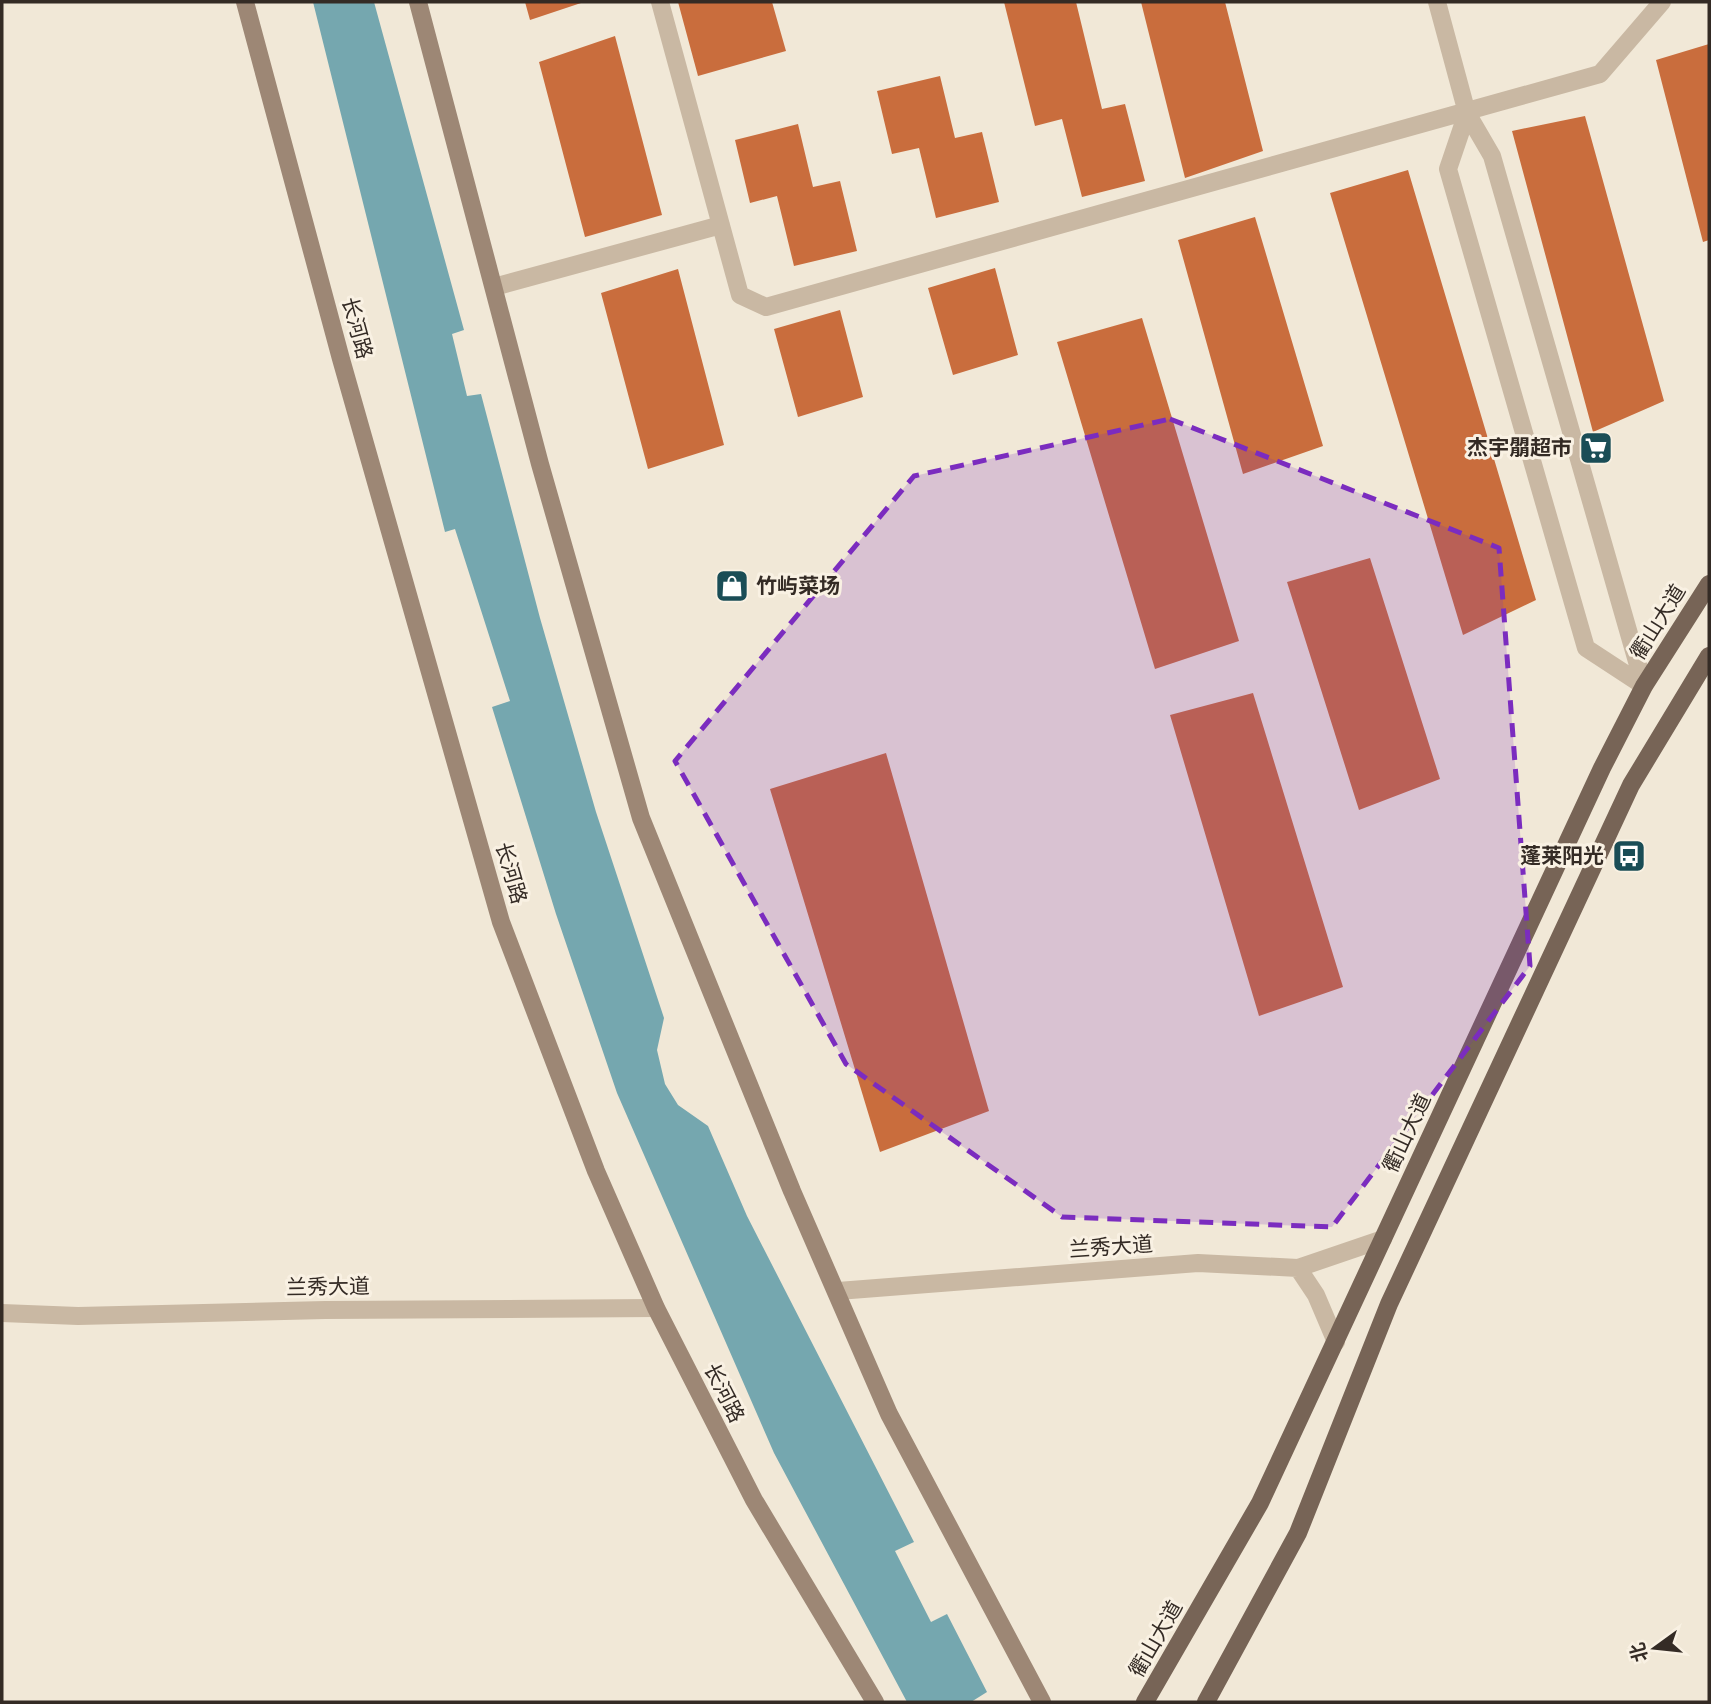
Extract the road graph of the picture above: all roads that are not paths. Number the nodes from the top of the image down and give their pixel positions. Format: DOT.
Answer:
graph roads {
  1 [pos="245,2"];
  2 [pos="418,2"];
  3 [pos="660,2"];
  4 [pos="1437,2"];
  5 [pos="1662,2"];
  6 [pos="1467,113"];
  7 [pos="721,225"];
  8 [pos="494,287"];
  9 [pos="1709,584"];
  10 [pos="1709,656"];
  11 [pos="1644,686"];
  12 [pos="1383,1239"];
  13 [pos="1298,1268"];
  14 [pos="838,1291"];
  15 [pos="656,1308"];
  16 [pos="2,1313"];
  17 [pos="1336,1342"];
  18 [pos="875,1702"];
  19 [pos="1042,1702"];
  20 [pos="1145,1702"];
  21 [pos="1206,1702"];
  1 -- 15 [label="main road, 长河路"];
  2 -- 8 [label="main road"];
  3 -- 7 [label="street"];
  4 -- 6 [label="street"];
  5 -- 6 [label="street"];
  6 -- 7 [label="street"];
  6 -- 11 [label="street"];
  6 -- 11 [label="street"];
  7 -- 8 [label="street"];
  8 -- 14 [label="main road"];
  9 -- 11 [label="main road, 衢山大道"];
  10 -- 21 [label="main road"];
  11 -- 12 [label="main road, 衢山大道"];
  12 -- 13 [label="street, 兰秀大道"];
  12 -- 17 [label="main road, 衢山大道"];
  13 -- 14 [label="street, 兰秀大道"];
  13 -- 17 [label="street"];
  14 -- 19 [label="main road"];
  15 -- 16 [label="street, 兰秀大道"];
  15 -- 18 [label="main road, 长河路"];
  17 -- 20 [label="main road, 衢山大道"];
}
